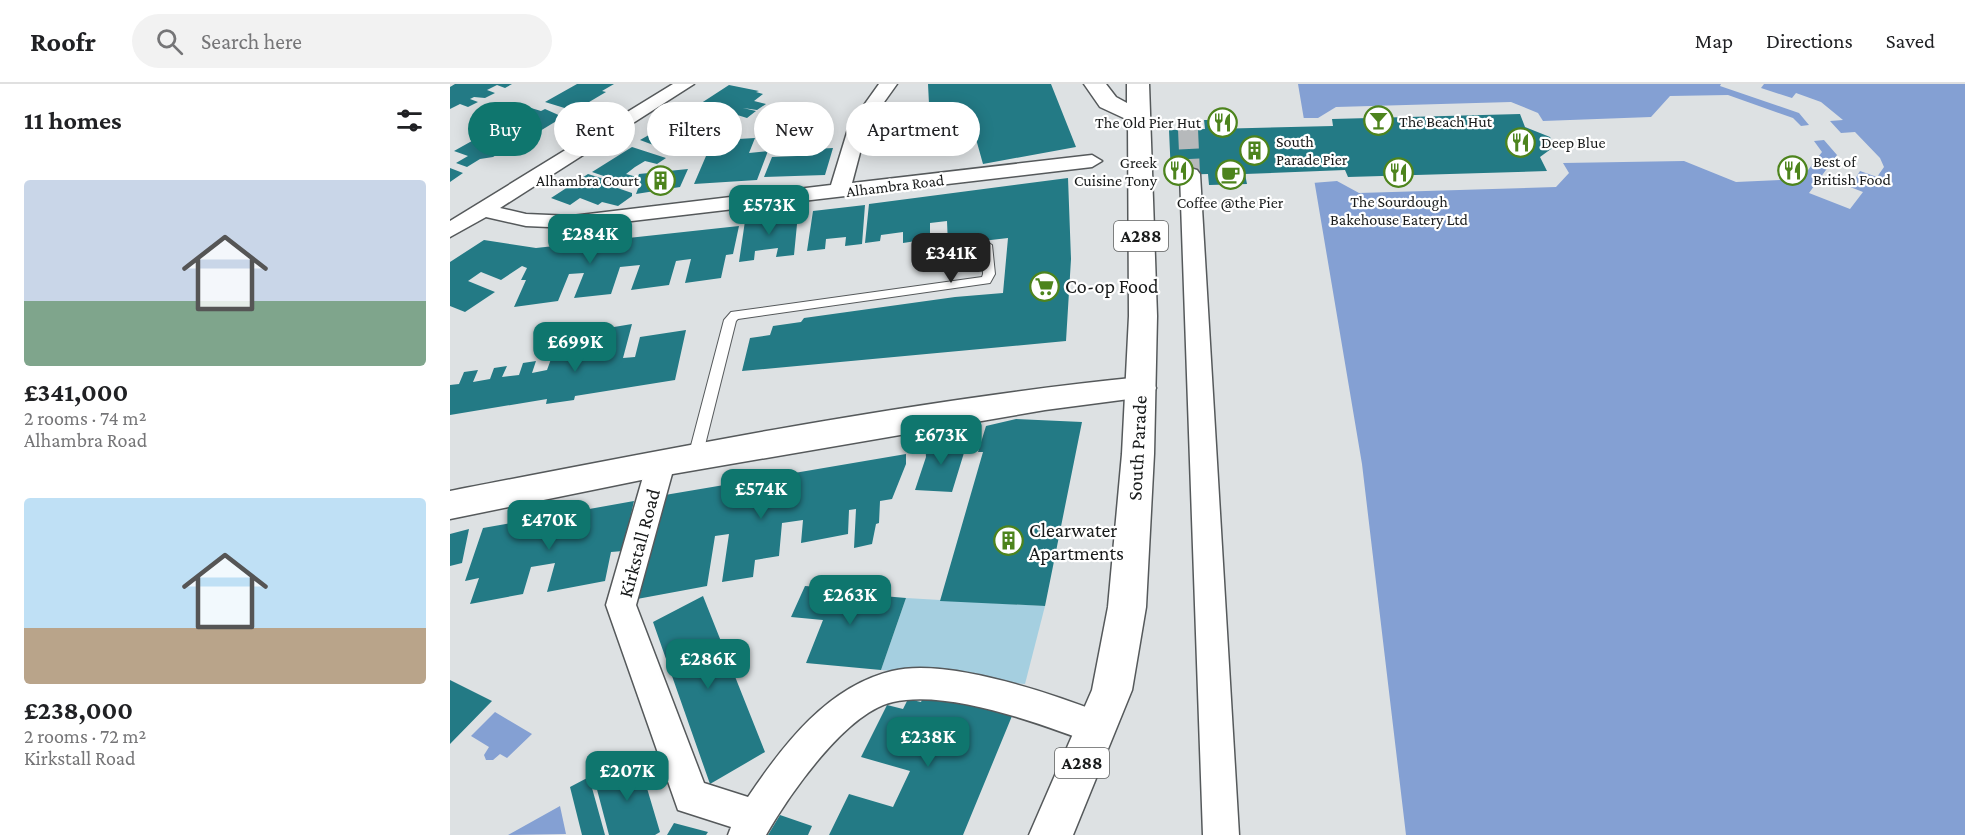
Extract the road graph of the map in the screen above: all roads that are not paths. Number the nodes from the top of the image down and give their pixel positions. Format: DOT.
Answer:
graph roads {
  1 [pos="888,84"];
  2 [pos="1095,84"];
  3 [pos="1138,84"];
  4 [pos="679,85"];
  5 [pos="874,102"];
  6 [pos="1138,117"];
  7 [pos="850,156"];
  8 [pos="1092,161"];
  9 [pos="1190,174"];
  10 [pos="839,192"];
  11 [pos="483,210"];
  12 [pos="450,230"];
  13 [pos="987,245"];
  14 [pos="1141,388"];
  15 [pos="695,457"];
  16 [pos="661,463"];
  17 [pos="450,505"];
  18 [pos="1097,728"];
  19 [pos="750,826"];
  20 [pos="1050,835"];
  21 [pos="1221,835"];
  1 -- 5 [label="street"];
  2 -- 6 [label="main road"];
  3 -- 6 [label="main road, A288"];
  4 -- 11 [label="street"];
  6 -- 14 [label="main road, South Parade / A288"];
  7 -- 10 [label="street"];
  8 -- 10 [label="street, Alhambra Road"];
  9 -- 21 [label="street"];
  10 -- 11 [label="street, Alhambra Road"];
  11 -- 12 [label="street"];
  13 -- 15 [label="lane"];
  14 -- 15 [label="main road"];
  14 -- 18 [label="main road, South Parade / A288"];
  15 -- 16 [label="main road"];
  16 -- 17 [label="main road"];
  16 -- 19 [label="street, Kirkstall Road"];
  18 -- 19 [label="street, Kirkstall Road"];
  18 -- 20 [label="main road, South Parade / A288"];
}
